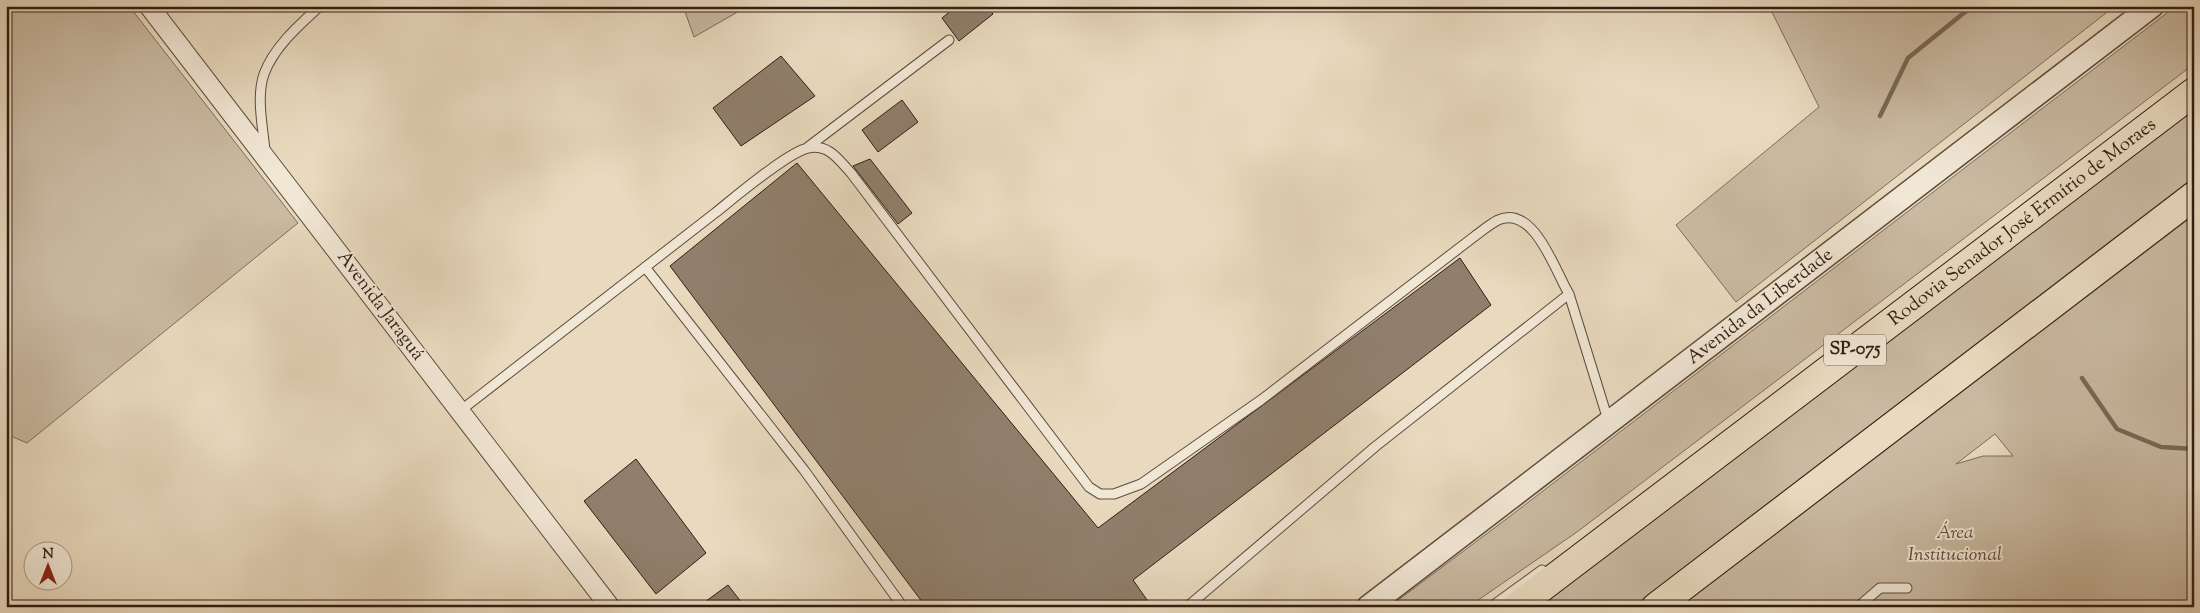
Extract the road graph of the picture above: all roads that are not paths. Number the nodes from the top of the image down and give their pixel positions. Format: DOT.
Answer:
graph roads {
  1 [pos="149,6"];
  2 [pos="320,6"];
  3 [pos="2152,6"];
  4 [pos="949,40"];
  5 [pos="2194,92"];
  6 [pos="806,148"];
  7 [pos="265,156"];
  8 [pos="2194,196"];
  9 [pos="645,267"];
  10 [pos="1569,294"];
  11 [pos="460,411"];
  12 [pos="1609,424"];
  13 [pos="1622,527"];
  14 [pos="1570,553"];
  15 [pos="1553,562"];
  16 [pos="1907,588"];
  17 [pos="610,607"];
  18 [pos="903,607"];
  19 [pos="1187,607"];
  20 [pos="1368,607"];
  21 [pos="1492,607"];
  22 [pos="1516,607"];
  23 [pos="1656,607"];
  24 [pos="1858,607"];
  1 -- 7 [label="street, Avenida Jaraguá"];
  2 -- 7 [label="lane"];
  3 -- 12 [label="street, Avenida da Liberdade"];
  4 -- 6 [label="lane"];
  5 -- 13 [label="highway, Rodovia Senador José Ermírio de Moraes / SP-075"];
  6 -- 9 [label="lane"];
  6 -- 10 [label="lane"];
  7 -- 11 [label="street, Avenida Jaraguá"];
  8 -- 23 [label="highway"];
  9 -- 11 [label="lane"];
  9 -- 18 [label="lane"];
  10 -- 12 [label="lane"];
  10 -- 19 [label="lane"];
  11 -- 17 [label="street, Avenida Jaraguá"];
  12 -- 20 [label="street, Avenida da Liberdade"];
  13 -- 14 [label="lane"];
  13 -- 22 [label="highway, Rodovia Senador José Ermírio de Moraes / SP-075"];
  15 -- 21 [label="lane"];
  16 -- 24 [label="lane"];
}
